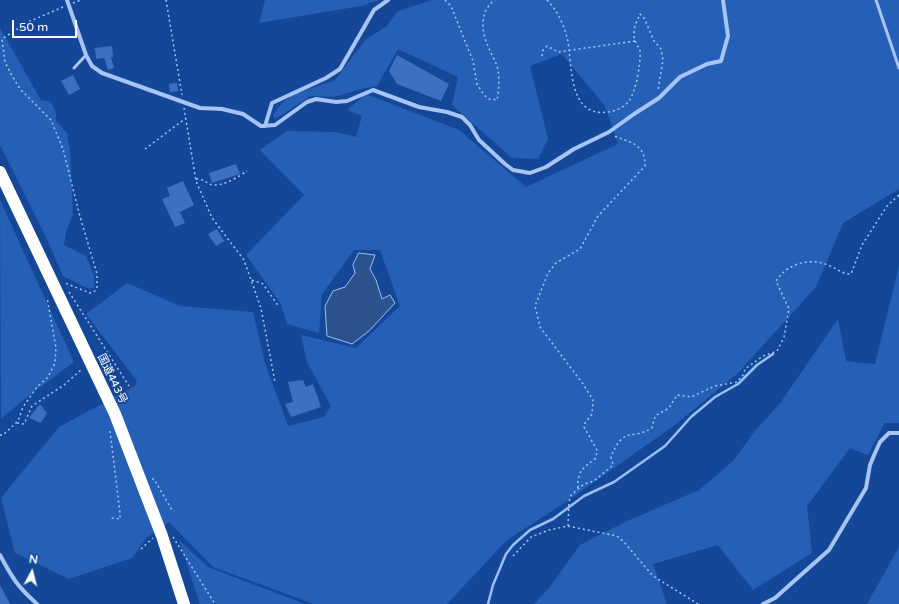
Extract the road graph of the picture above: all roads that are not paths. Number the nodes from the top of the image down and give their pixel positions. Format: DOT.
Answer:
graph roads {
  1 [pos="67,0"];
  2 [pos="388,0"];
  3 [pos="723,0"];
  4 [pos="876,0"];
  5 [pos="86,55"];
  6 [pos="74,68"];
  7 [pos="899,68"];
  8 [pos="265,126"];
  9 [pos="0,172"];
  10 [pos="899,433"];
  11 [pos="0,555"];
  12 [pos="37,604"];
  13 [pos="184,604"];
  14 [pos="763,604"];
  1 -- 5 [label="street"];
  2 -- 8 [label="street"];
  3 -- 8 [label="street"];
  4 -- 7 [label="lane"];
  5 -- 6 [label="lane"];
  5 -- 8 [label="street"];
  9 -- 13 [label="highway, 国道443号"];
  10 -- 14 [label="street"];
  11 -- 12 [label="street"];
}
